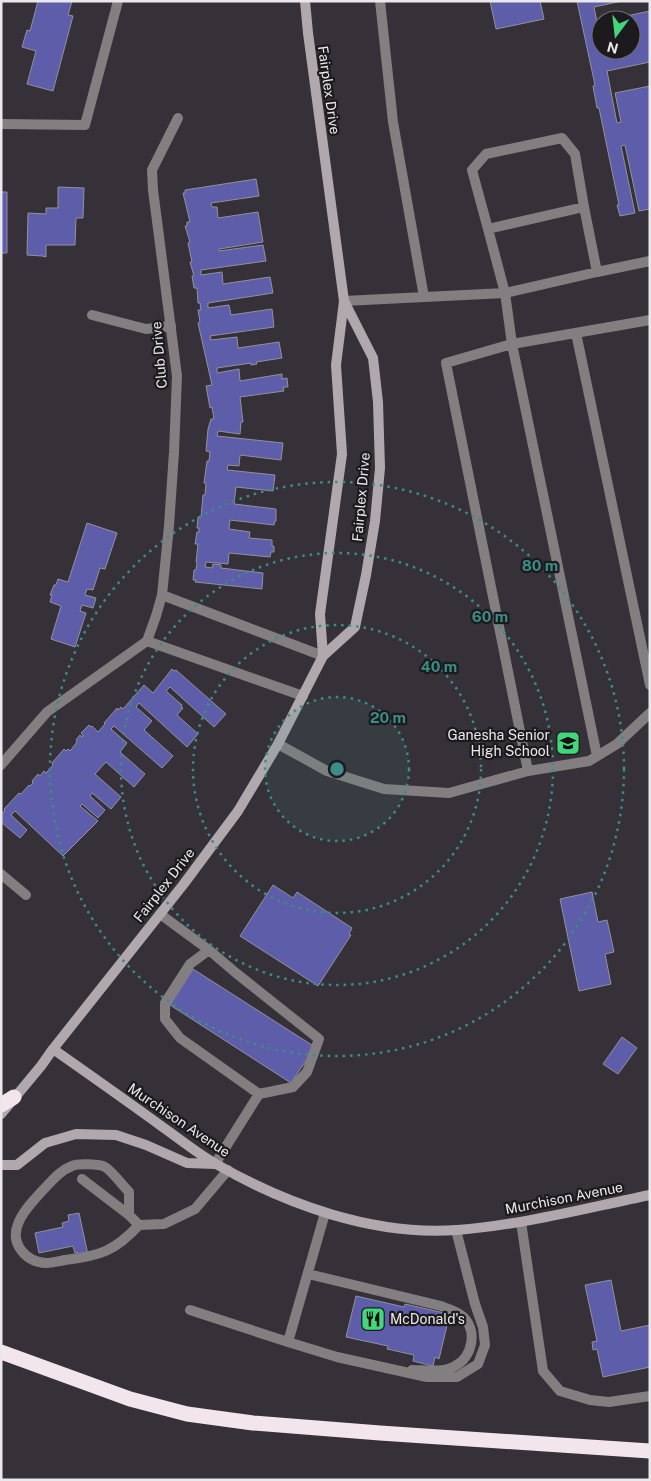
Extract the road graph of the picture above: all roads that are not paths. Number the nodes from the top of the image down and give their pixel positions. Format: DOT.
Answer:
graph roads {
  1 [pos="118,1"];
  2 [pos="305,1"];
  3 [pos="380,1"];
  4 [pos="178,118"];
  5 [pos="1,124"];
  6 [pos="584,208"];
  7 [pos="488,230"];
  8 [pos="650,261"];
  9 [pos="597,272"];
  10 [pos="505,292"];
  11 [pos="424,297"];
  12 [pos="344,301"];
  13 [pos="92,315"];
  14 [pos="650,321"];
  15 [pos="171,326"];
  16 [pos="576,332"];
  17 [pos="512,344"];
  18 [pos="162,595"];
  19 [pos="147,641"];
  20 [pos="323,656"];
  21 [pos="650,685"];
  22 [pos="303,696"];
  23 [pos="650,713"];
  24 [pos="278,744"];
  25 [pos="597,756"];
  26 [pos="1,765"];
  27 [pos="528,771"];
  28 [pos="1,874"];
  29 [pos="26,896"];
  30 [pos="160,914"];
  31 [pos="209,950"];
  32 [pos="53,1049"];
  33 [pos="259,1094"];
  34 [pos="8,1101"];
  35 [pos="1,1114"];
  36 [pos="216,1164"];
  37 [pos="1,1165"];
  38 [pos="228,1170"];
  39 [pos="82,1179"];
  40 [pos="650,1195"];
  41 [pos="325,1213"];
  42 [pos="129,1215"];
  43 [pos="521,1222"];
  44 [pos="139,1225"];
  45 [pos="456,1230"];
  46 [pos="308,1274"];
  47 [pos="190,1310"];
  48 [pos="288,1342"];
  49 [pos="1,1352"];
  50 [pos="399,1371"];
  51 [pos="650,1396"];
  52 [pos="650,1451"];
  1 -- 5 [label="street"];
  2 -- 12 [label="main road, Fairplex Drive"];
  3 -- 11 [label="street"];
  4 -- 15 [label="street, Club Drive"];
  6 -- 7 [label="street"];
  6 -- 7 [label="street"];
  6 -- 9 [label="street"];
  7 -- 10 [label="street"];
  8 -- 9 [label="street"];
  9 -- 10 [label="street"];
  10 -- 11 [label="street"];
  10 -- 17 [label="street"];
  11 -- 12 [label="street"];
  12 -- 20 [label="main road, Fairplex Drive"];
  12 -- 20 [label="main road, Fairplex Drive"];
  13 -- 15 [label="street"];
  14 -- 16 [label="street"];
  15 -- 18 [label="street, Club Drive"];
  16 -- 17 [label="street"];
  16 -- 21 [label="street"];
  17 -- 25 [label="street"];
  17 -- 27 [label="street"];
  18 -- 19 [label="street, Club Drive"];
  18 -- 20 [label="street"];
  19 -- 22 [label="street"];
  19 -- 26 [label="street"];
  20 -- 22 [label="main road, Fairplex Drive"];
  22 -- 24 [label="main road, Fairplex Drive"];
  23 -- 25 [label="street"];
  24 -- 27 [label="street"];
  24 -- 30 [label="main road, Fairplex Drive"];
  25 -- 27 [label="street"];
  28 -- 29 [label="street"];
  30 -- 31 [label="street"];
  30 -- 32 [label="main road, Fairplex Drive"];
  31 -- 33 [label="street"];
  31 -- 33 [label="street"];
  32 -- 34 [label="main road, Fairplex Drive"];
  32 -- 36 [label="main road, Murchison Avenue"];
  33 -- 36 [label="street"];
  34 -- 35 [label="main road, Fairplex Drive"];
  36 -- 37 [label="main road"];
  36 -- 38 [label="main road, Murchison Avenue"];
  38 -- 41 [label="main road, Murchison Avenue"];
  38 -- 44 [label="street"];
  39 -- 42 [label="street"];
  40 -- 43 [label="main road, Murchison Avenue"];
  41 -- 45 [label="main road, Murchison Avenue"];
  41 -- 46 [label="street"];
  42 -- 44 [label="street"];
  42 -- 44 [label="street"];
  43 -- 45 [label="main road, Murchison Avenue"];
  43 -- 51 [label="street"];
  45 -- 50 [label="street"];
  46 -- 48 [label="street"];
  46 -- 50 [label="street"];
  47 -- 48 [label="street"];
  48 -- 50 [label="street"];
  49 -- 52 [label="highway"];
}
